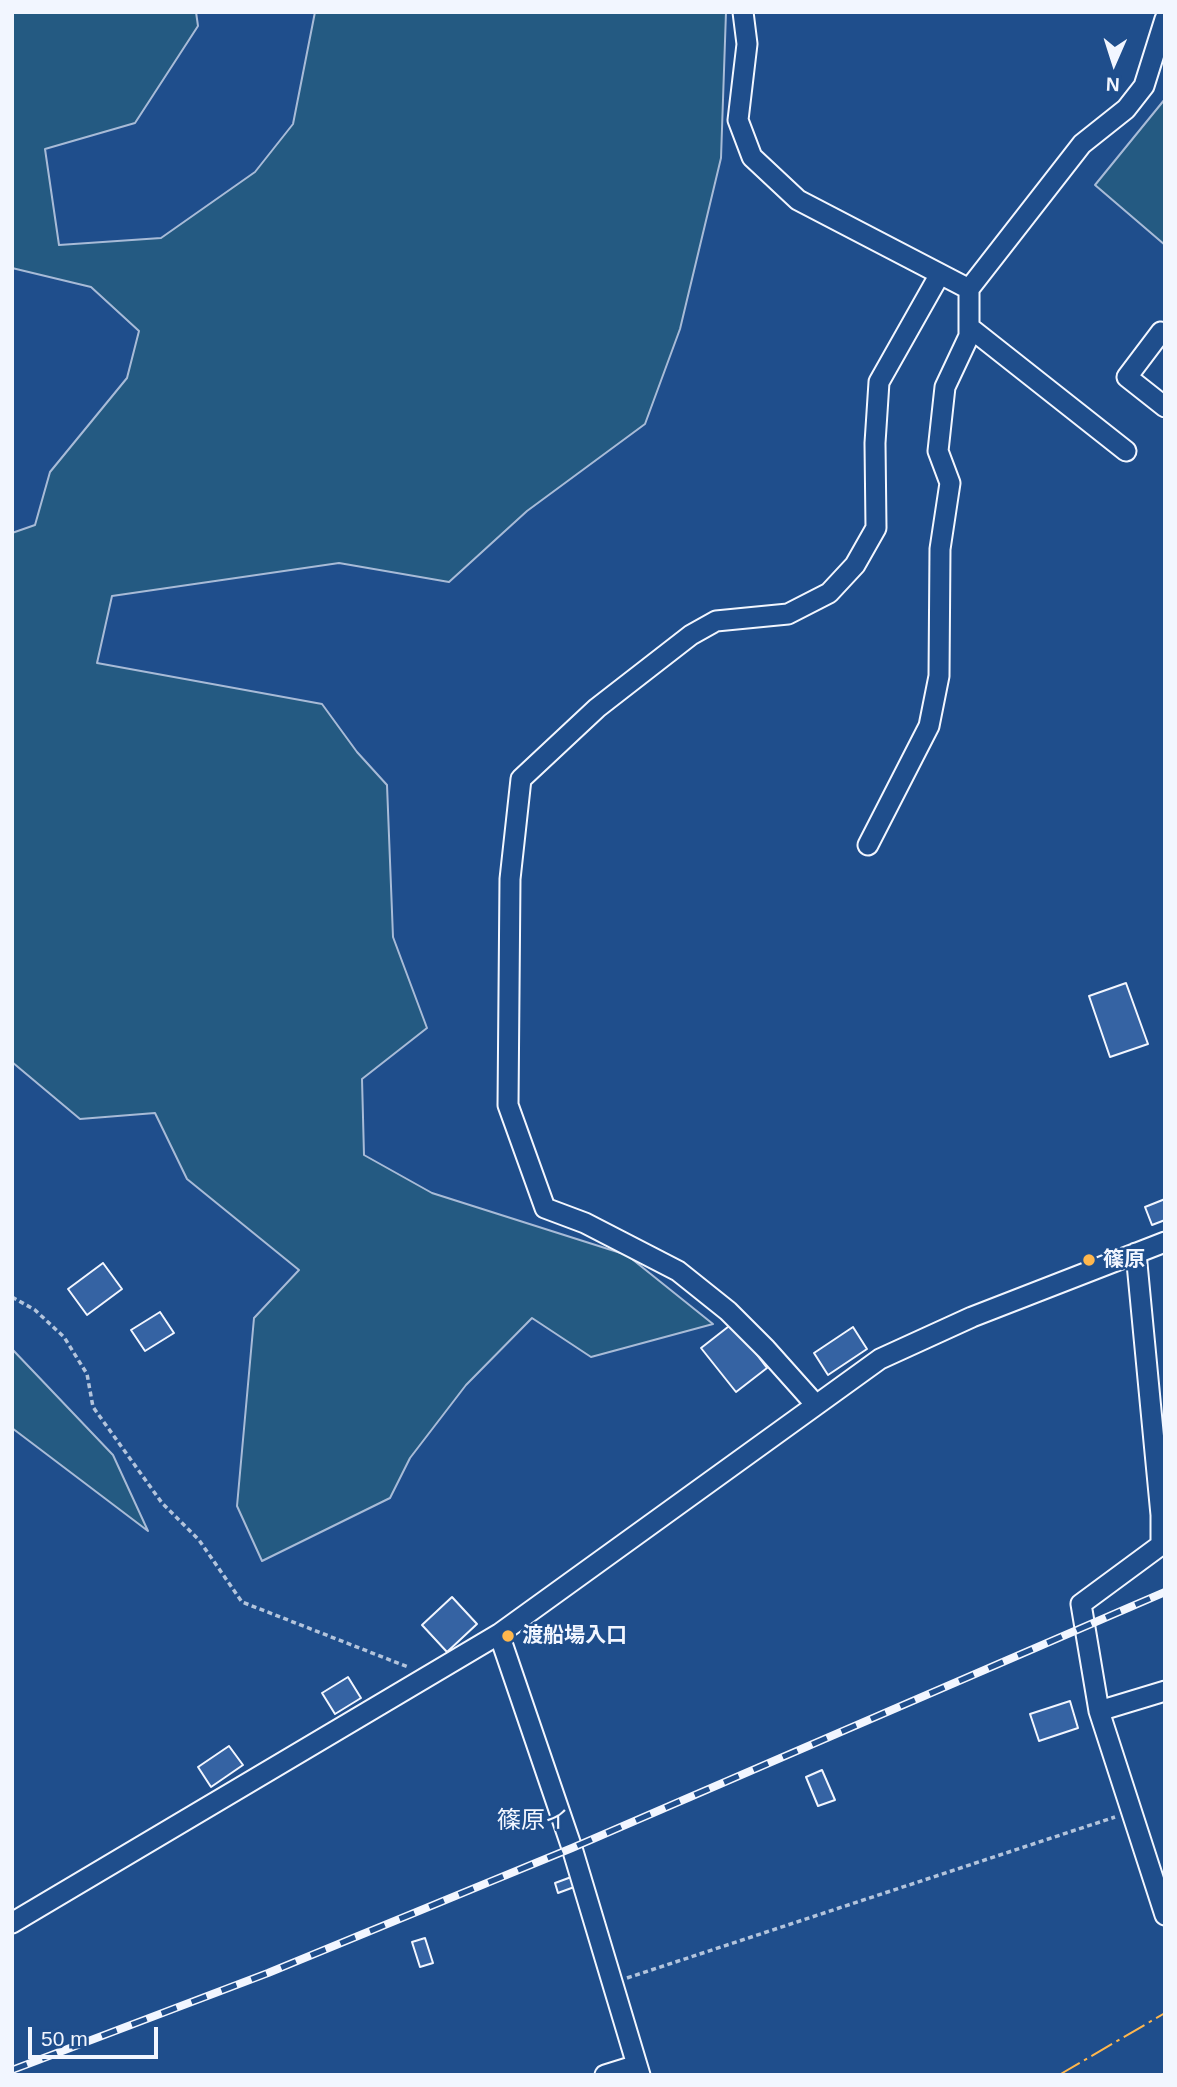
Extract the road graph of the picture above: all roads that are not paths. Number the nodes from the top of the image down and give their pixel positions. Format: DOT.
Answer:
graph roads {
  1 [pos="743,12"];
  2 [pos="1165,19"];
  3 [pos="940,274"];
  4 [pos="969,289"];
  5 [pos="969,327"];
  6 [pos="1165,335"];
  7 [pos="1165,407"];
  8 [pos="1126,451"];
  9 [pos="868,845"];
  10 [pos="1165,1242"];
  11 [pos="1136,1253"];
  12 [pos="816,1405"];
  13 [pos="499,1634"];
  14 [pos="1165,1690"];
  15 [pos="1099,1712"];
  16 [pos="1165,1915"];
  17 [pos="12,1923"];
  18 [pos="639,2070"];
  19 [pos="605,2075"];
  1 -- 3 [label="street"];
  2 -- 4 [label="street"];
  3 -- 4 [label="street"];
  3 -- 12 [label="street"];
  4 -- 5 [label="street"];
  5 -- 8 [label="street"];
  5 -- 9 [label="street"];
  6 -- 7 [label="street"];
  10 -- 11 [label="street"];
  11 -- 12 [label="street"];
  11 -- 15 [label="street"];
  12 -- 13 [label="street"];
  13 -- 17 [label="street"];
  13 -- 18 [label="street"];
  14 -- 15 [label="street"];
  15 -- 16 [label="street"];
  18 -- 19 [label="street"];
}
